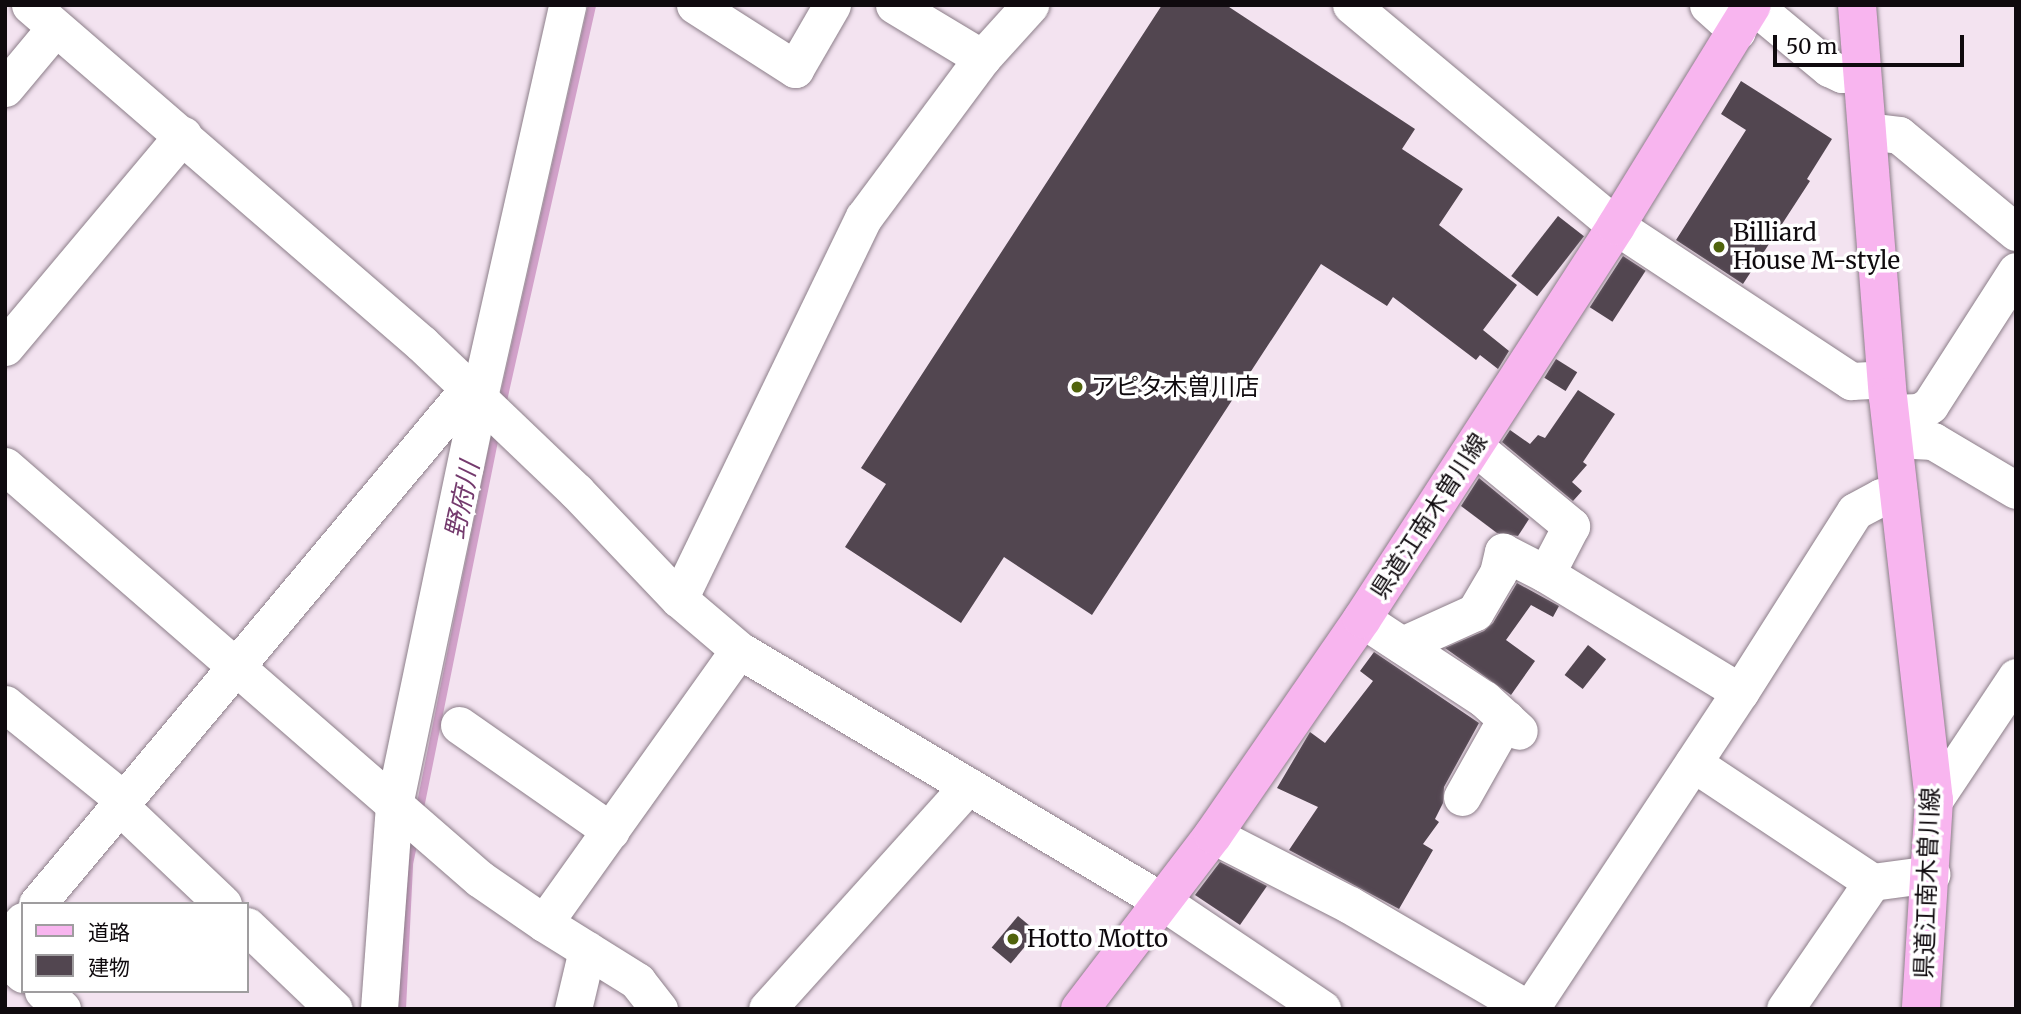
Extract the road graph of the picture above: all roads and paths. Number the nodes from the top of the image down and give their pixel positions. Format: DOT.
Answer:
graph roads {
  1 [pos="566,5"];
  2 [pos="695,5"];
  3 [pos="832,5"];
  4 [pos="894,5"];
  5 [pos="1030,5"];
  6 [pos="1351,5"];
  7 [pos="1708,5"];
  8 [pos="1857,5"];
  9 [pos="1747,14"];
  10 [pos="43,16"];
  11 [pos="982,58"];
  12 [pos="1861,71"];
  13 [pos="5,88"];
  14 [pos="1867,131"];
  15 [pos="183,135"];
  16 [pos="1616,226"];
  17 [pos="2016,232"];
  18 [pos="2016,271"];
  19 [pos="5,346"];
  20 [pos="485,403"];
  21 [pos="1890,410"];
  22 [pos="1474,446"];
  23 [pos="5,466"];
  24 [pos="2016,490"];
  25 [pos="1899,494"];
  26 [pos="1546,574"];
  27 [pos="679,599"];
  28 [pos="1362,619"];
  29 [pos="1402,645"];
  30 [pos="739,650"];
  31 [pos="236,668"];
  32 [pos="2016,677"];
  33 [pos="1740,692"];
  34 [pos="5,704"];
  35 [pos="458,725"];
  36 [pos="1693,763"];
  37 [pos="968,786"];
  38 [pos="1462,797"];
  39 [pos="1934,800"];
  40 [pos="121,804"];
  41 [pos="408,817"];
  42 [pos="611,831"];
  43 [pos="1213,835"];
  44 [pos="1931,874"];
  45 [pos="1872,882"];
  46 [pos="39,902"];
  47 [pos="221,902"];
  48 [pos="1163,902"];
  49 [pos="21,923"];
  50 [pos="544,923"];
  51 [pos="248,927"];
  52 [pos="5,941"];
  53 [pos="587,950"];
  54 [pos="5,958"];
  55 [pos="21,972"];
  56 [pos="45,993"];
  57 [pos="62,1009"];
  58 [pos="334,1009"];
  59 [pos="379,1009"];
  60 [pos="573,1009"];
  61 [pos="659,1009"];
  62 [pos="767,1009"];
  63 [pos="1080,1009"];
  64 [pos="1321,1009"];
  65 [pos="1529,1009"];
  66 [pos="1785,1009"];
  67 [pos="1921,1009"];
  1 -- 20 [label="street"];
  2 -- 3 [label="street"];
  4 -- 11 [label="street"];
  5 -- 11 [label="street"];
  6 -- 16 [label="street"];
  7 -- 9 [label="street"];
  8 -- 12 [label="main road, 県道江南木曽川線"];
  9 -- 12 [label="street"];
  9 -- 16 [label="main road, 県道江南木曽川線"];
  10 -- 13 [label="street"];
  10 -- 15 [label="street"];
  11 -- 27 [label="street"];
  12 -- 14 [label="main road, 県道江南木曽川線"];
  14 -- 17 [label="street"];
  14 -- 21 [label="main road, 県道江南木曽川線"];
  15 -- 19 [label="street"];
  15 -- 20 [label="street"];
  16 -- 21 [label="street"];
  16 -- 22 [label="main road, 県道江南木曽川線"];
  18 -- 21 [label="street"];
  20 -- 27 [label="street"];
  20 -- 31 [label="street"];
  20 -- 41 [label="street"];
  21 -- 24 [label="street"];
  21 -- 25 [label="main road, 県道江南木曽川線"];
  22 -- 26 [label="street"];
  22 -- 28 [label="main road, 県道江南木曽川線"];
  23 -- 31 [label="street"];
  25 -- 33 [label="street"];
  25 -- 39 [label="main road, 県道江南木曽川線"];
  26 -- 29 [label="street"];
  26 -- 33 [label="street"];
  27 -- 30 [label="street"];
  28 -- 29 [label="street"];
  28 -- 43 [label="main road, 県道江南木曽川線"];
  29 -- 38 [label="street"];
  30 -- 37 [label="street"];
  30 -- 42 [label="street"];
  31 -- 40 [label="street"];
  31 -- 41 [label="street"];
  32 -- 39 [label="street"];
  33 -- 36 [label="street"];
  34 -- 40 [label="street"];
  35 -- 42 [label="street"];
  36 -- 45 [label="street"];
  36 -- 65 [label="street"];
  37 -- 48 [label="street"];
  37 -- 62 [label="street"];
  39 -- 44 [label="main road, 県道江南木曽川線"];
  40 -- 46 [label="street"];
  40 -- 47 [label="street"];
  41 -- 50 [label="street"];
  41 -- 59 [label="street"];
  42 -- 50 [label="street"];
  43 -- 48 [label="main road, 県道江南木曽川線"];
  43 -- 65 [label="street"];
  44 -- 45 [label="street"];
  44 -- 67 [label="main road, 県道江南木曽川線"];
  45 -- 66 [label="street"];
  48 -- 63 [label="main road, 県道江南木曽川線"];
  48 -- 64 [label="street"];
  49 -- 52 [label="street"];
  50 -- 53 [label="street"];
  51 -- 58 [label="street"];
  53 -- 60 [label="street"];
  53 -- 61 [label="street"];
  54 -- 55 [label="street"];
  56 -- 57 [label="street"];
}
